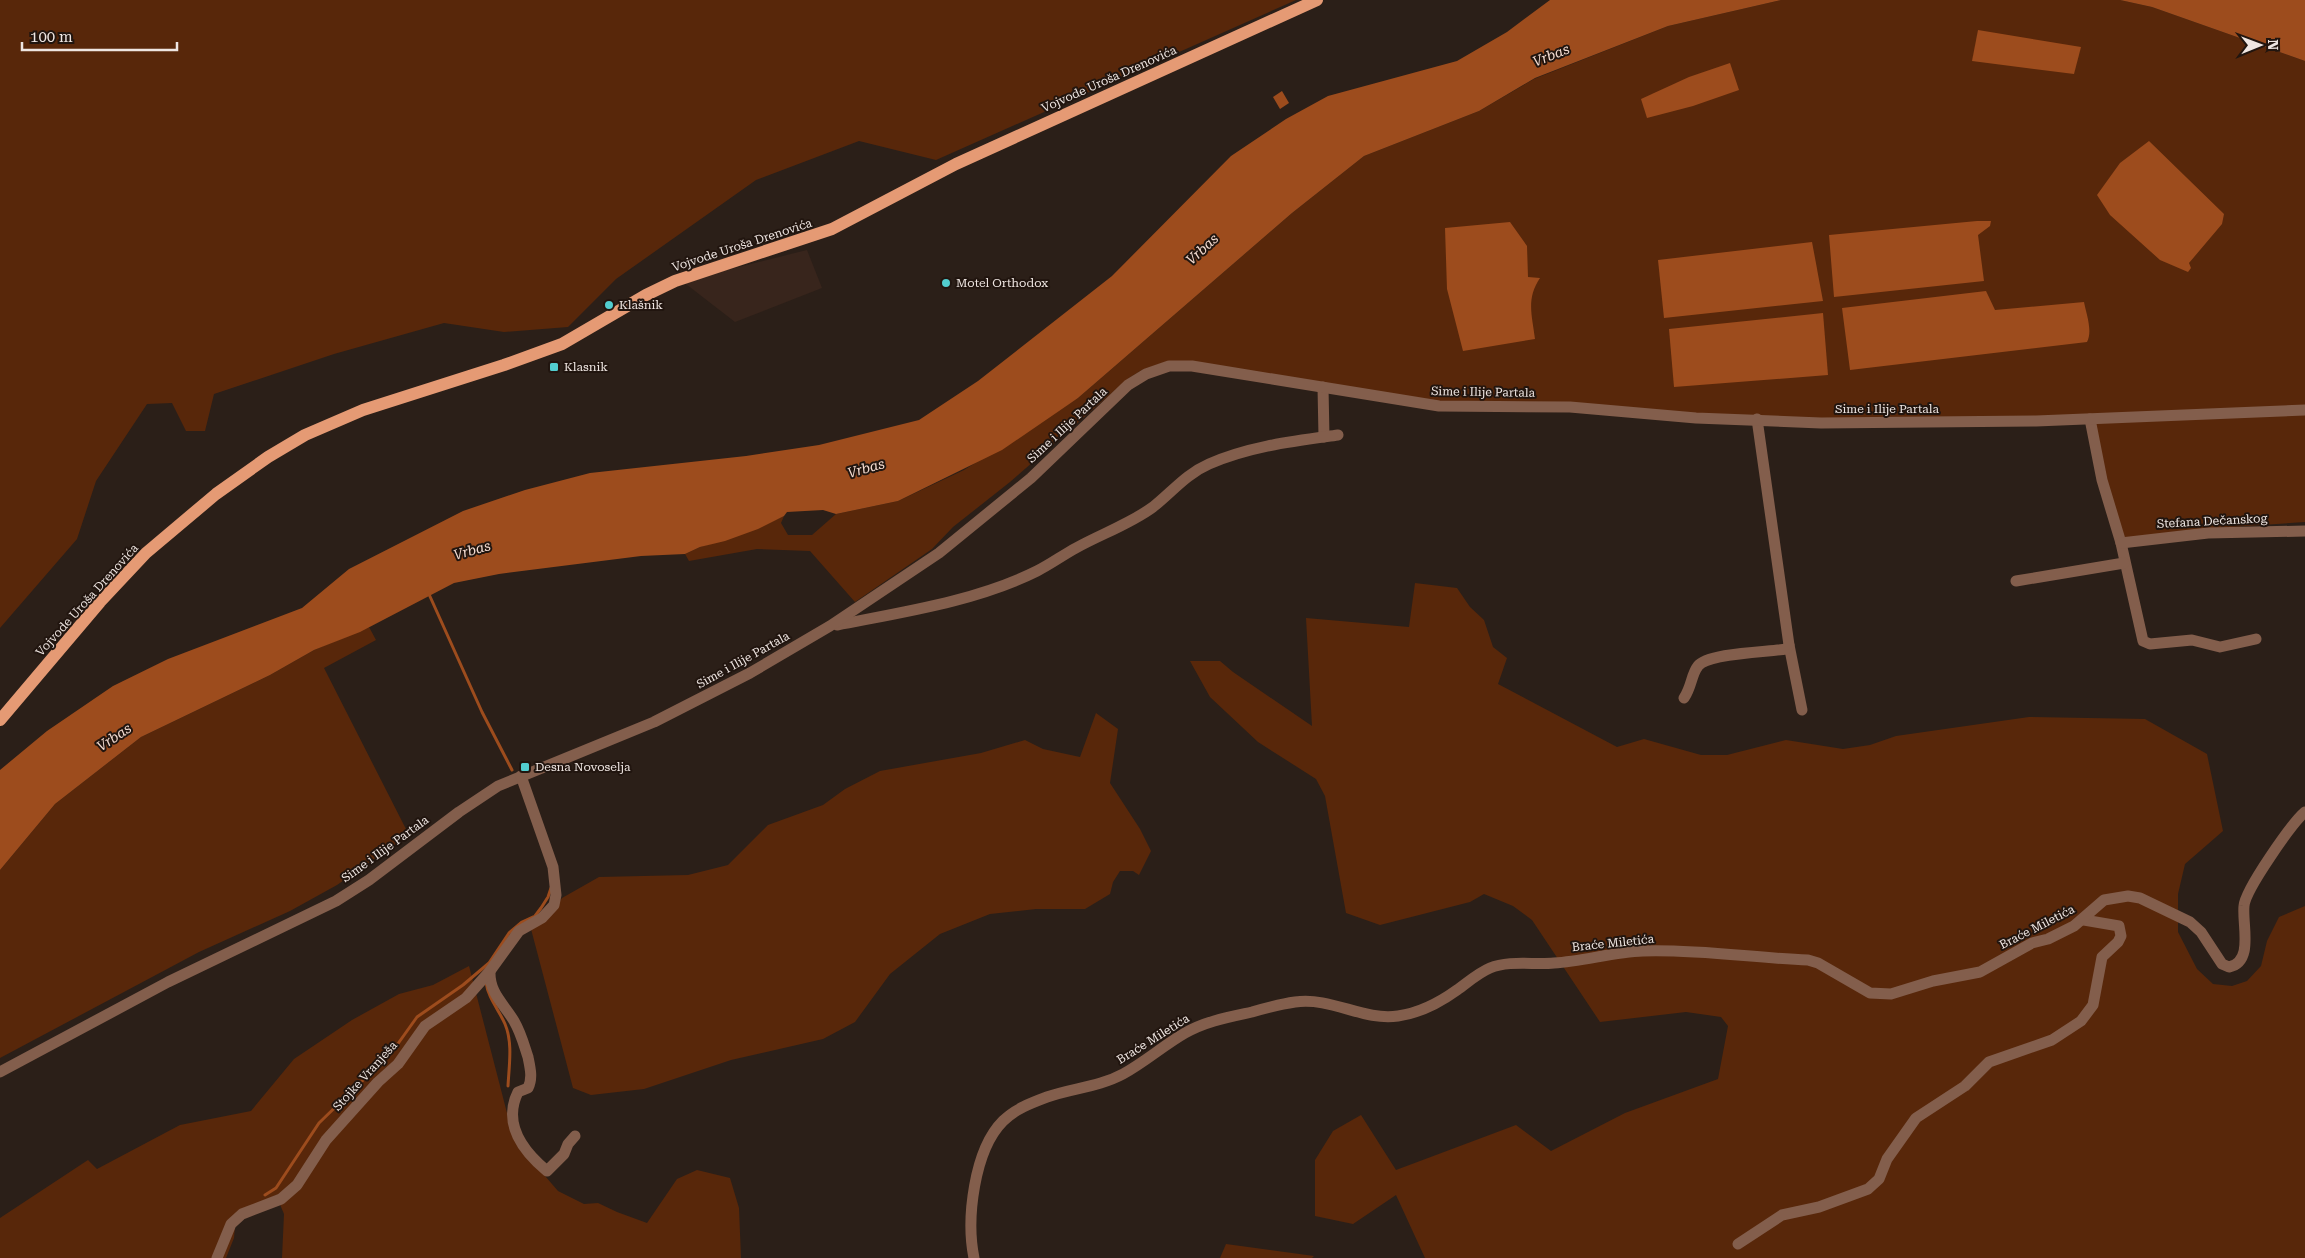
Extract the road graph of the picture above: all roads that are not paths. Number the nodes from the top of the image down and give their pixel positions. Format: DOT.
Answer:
graph roads {
  1 [pos="1317,0"];
  2 [pos="1323,387"];
  3 [pos="2305,410"];
  4 [pos="1758,419"];
  5 [pos="2090,419"];
  6 [pos="1338,435"];
  7 [pos="1324,437"];
  8 [pos="2305,531"];
  9 [pos="2121,543"];
  10 [pos="2124,563"];
  11 [pos="2016,581"];
  12 [pos="830,626"];
  13 [pos="2256,639"];
  14 [pos="1789,645"];
  15 [pos="1684,698"];
  16 [pos="1802,710"];
  17 [pos="0,720"];
  18 [pos="520,776"];
  19 [pos="2305,812"];
  20 [pos="2084,920"];
  21 [pos="490,971"];
  22 [pos="0,1072"];
  23 [pos="575,1136"];
  24 [pos="1738,1244"];
  25 [pos="217,1258"];
  26 [pos="974,1258"];
  1 -- 17 [label="main road, Vojvode Uroša Drenovića"];
  2 -- 4 [label="street, Sime i Ilije Partala"];
  2 -- 7 [label="street"];
  2 -- 12 [label="street, Sime i Ilije Partala"];
  3 -- 5 [label="street, Sime i Ilije Partala"];
  4 -- 5 [label="street, Sime i Ilije Partala"];
  4 -- 14 [label="street"];
  5 -- 9 [label="street"];
  6 -- 7 [label="street"];
  7 -- 12 [label="street"];
  8 -- 9 [label="street, Stefana Dečanskog"];
  9 -- 10 [label="street"];
  10 -- 11 [label="street"];
  10 -- 13 [label="street"];
  12 -- 18 [label="street, Sime i Ilije Partala"];
  14 -- 15 [label="street"];
  14 -- 16 [label="street"];
  18 -- 21 [label="street, Stojke Vranješa"];
  18 -- 22 [label="street, Sime i Ilije Partala"];
  19 -- 20 [label="street, Braće Miletića"];
  20 -- 24 [label="street"];
  20 -- 26 [label="street, Braće Miletića"];
  21 -- 23 [label="street"];
  21 -- 25 [label="street, Stojke Vranješa"];
}
